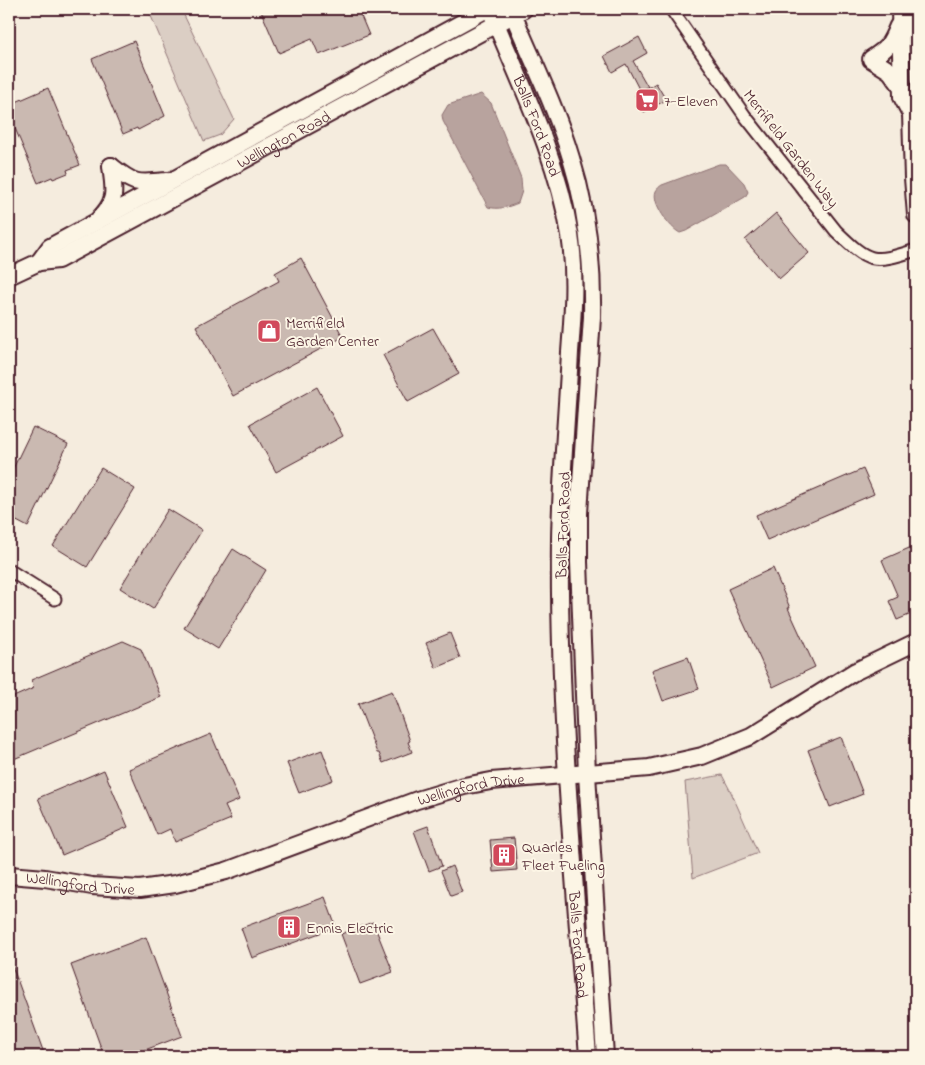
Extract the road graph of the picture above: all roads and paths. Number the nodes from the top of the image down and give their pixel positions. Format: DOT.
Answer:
graph roads {
  1 [pos="671,9"];
  2 [pos="516,11"];
  3 [pos="491,14"];
  4 [pos="900,15"];
  5 [pos="902,87"];
  6 [pos="914,110"];
  7 [pos="176,179"];
  8 [pos="916,215"];
  9 [pos="94,224"];
  10 [pos="916,250"];
  11 [pos="39,262"];
  12 [pos="9,276"];
  13 [pos="567,405"];
  14 [pos="584,440"];
  15 [pos="9,570"];
  16 [pos="55,599"];
  17 [pos="916,642"];
  18 [pos="588,774"];
  19 [pos="567,776"];
  20 [pos="9,875"];
  21 [pos="588,1056"];
  22 [pos="605,1056"];
  1 -- 10 [label="street, Merrifield Garden Way"];
  2 -- 3 [label="main road, Wellington Road"];
  2 -- 14 [label="main road, Balls Ford Road"];
  3 -- 7 [label="main road, Wellington Road"];
  3 -- 11 [label="main road, Wellington Road"];
  3 -- 13 [label="main road, Balls Ford Road"];
  4 -- 5 [label="main road"];
  4 -- 5 [label="main road"];
  5 -- 6 [label="main road"];
  6 -- 8 [label="main road"];
  7 -- 9 [label="main road, Wellington Road"];
  7 -- 9 [label="main road"];
  9 -- 11 [label="main road, Wellington Road"];
  11 -- 12 [label="main road, Wellington Road"];
  13 -- 14 [label="main road"];
  13 -- 19 [label="main road, Balls Ford Road"];
  14 -- 18 [label="main road, Balls Ford Road"];
  15 -- 16 [label="street"];
  17 -- 18 [label="main road, Wellingford Drive"];
  18 -- 19 [label="main road, Wellingford Drive"];
  18 -- 22 [label="main road, Balls Ford Road"];
  19 -- 20 [label="main road, Wellingford Drive"];
  19 -- 21 [label="main road, Balls Ford Road"];
}
